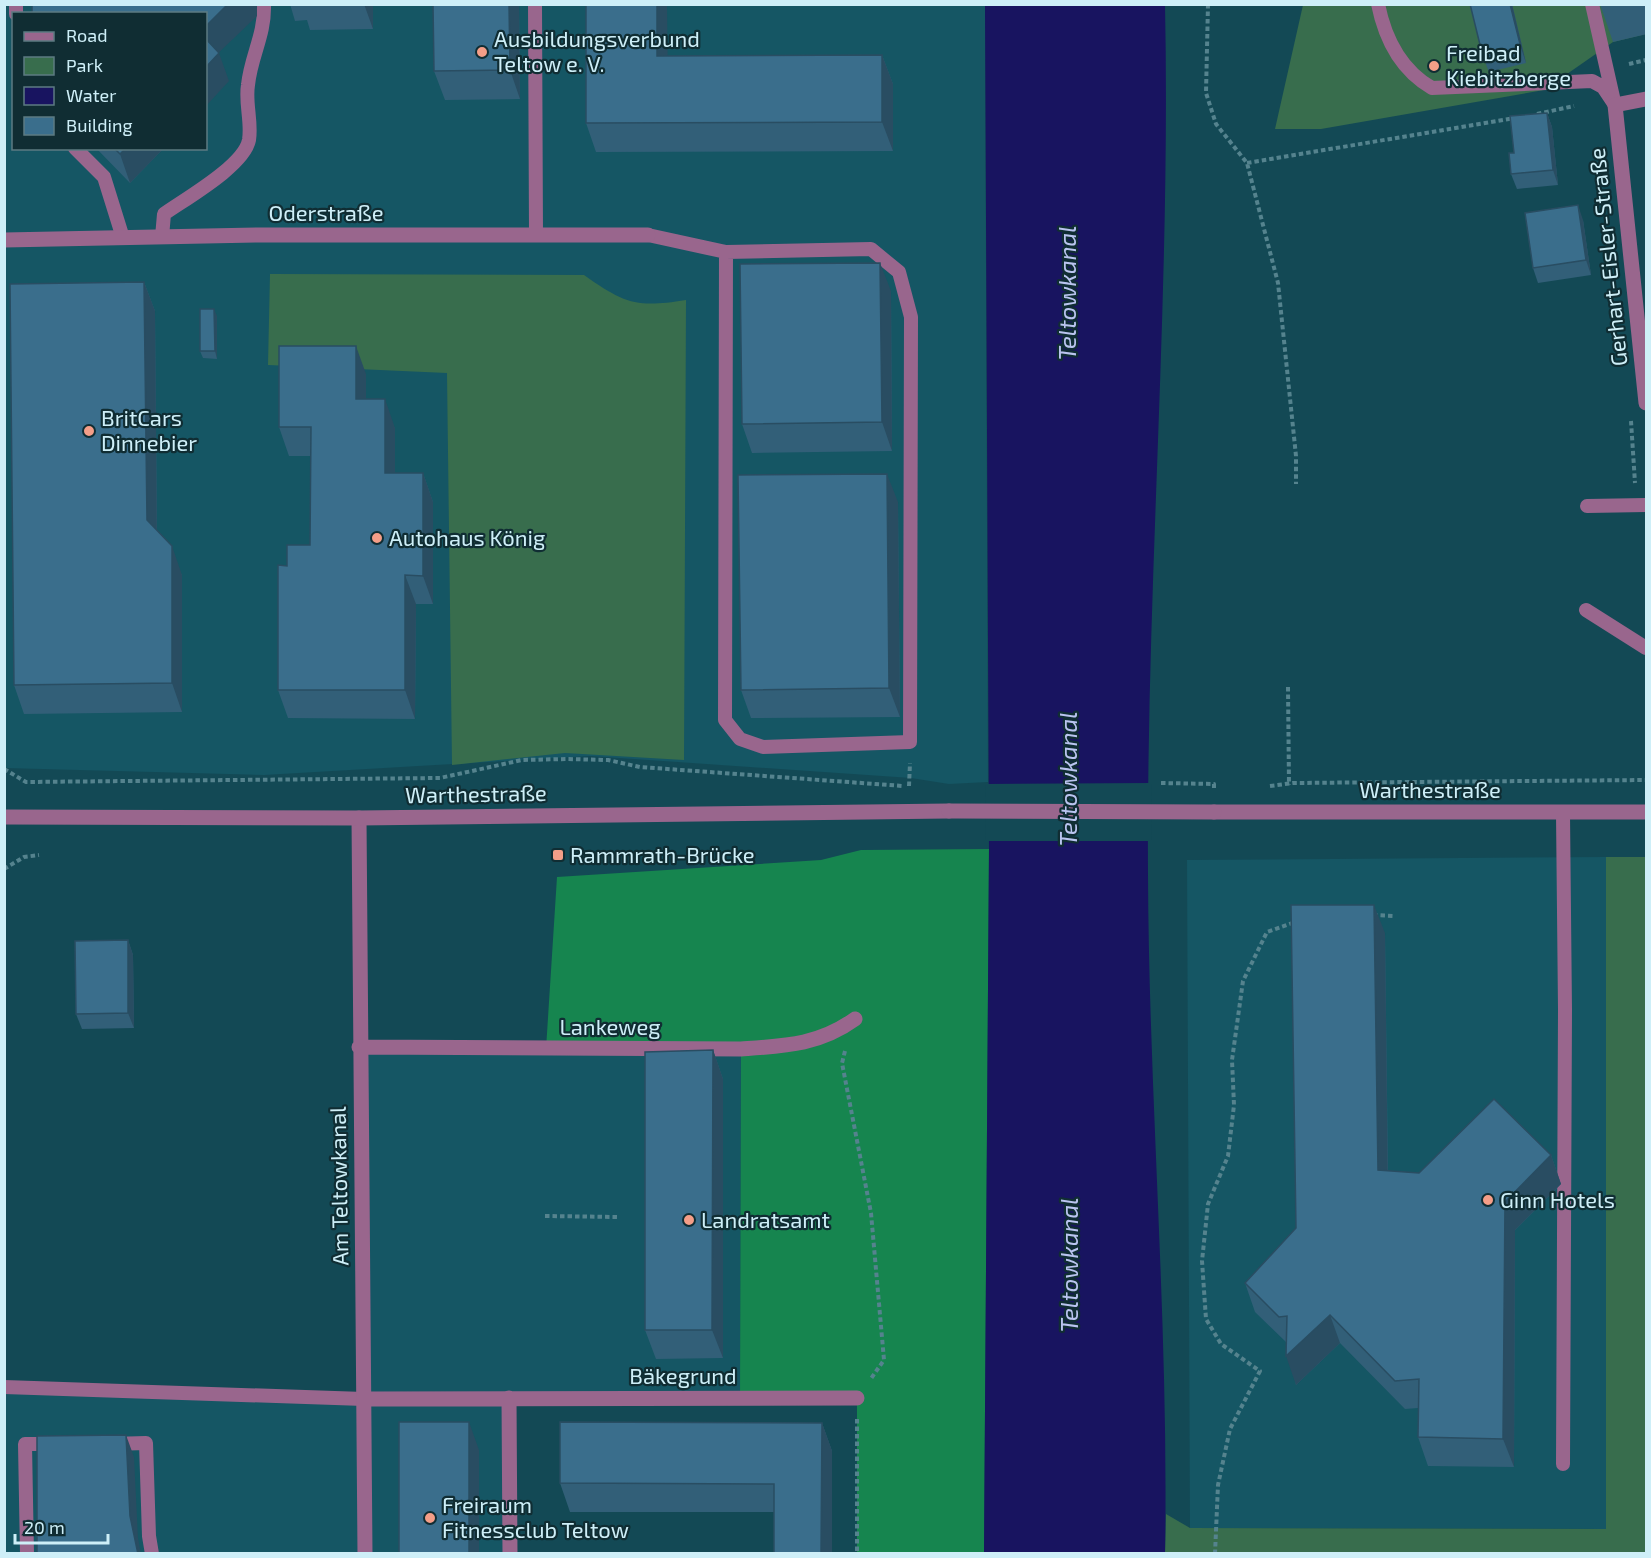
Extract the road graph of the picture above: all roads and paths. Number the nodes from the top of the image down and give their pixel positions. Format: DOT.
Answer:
graph roads {
  1 [pos="264,4"];
  2 [pos="535,4"];
  3 [pos="1208,4"];
  4 [pos="1378,4"];
  5 [pos="1592,4"];
  6 [pos="1647,99"];
  7 [pos="1615,105"];
  8 [pos="1577,106"];
  9 [pos="1532,115"];
  10 [pos="1521,117"];
  11 [pos="77,150"];
  12 [pos="1247,163"];
  13 [pos="536,235"];
  14 [pos="648,235"];
  15 [pos="162,237"];
  16 [pos="123,238"];
  17 [pos="4,240"];
  18 [pos="726,252"];
  19 [pos="1647,403"];
  20 [pos="1296,484"];
  21 [pos="1647,505"];
  22 [pos="1587,506"];
  23 [pos="1586,610"];
  24 [pos="1647,648"];
  25 [pos="1288,687"];
  26 [pos="4,769"];
  27 [pos="910,778"];
  28 [pos="1647,780"];
  29 [pos="1161,783"];
  30 [pos="1214,784"];
  31 [pos="1289,785"];
  32 [pos="909,786"];
  33 [pos="1267,787"];
  34 [pos="919,788"];
  35 [pos="1224,791"];
  36 [pos="1203,792"];
  37 [pos="1647,812"];
  38 [pos="1563,814"];
  39 [pos="4,817"];
  40 [pos="359,818"];
  41 [pos="39,855"];
  42 [pos="4,869"];
  43 [pos="1361,915"];
  44 [pos="1394,916"];
  45 [pos="1298,921"];
  46 [pos="855,1019"];
  47 [pos="359,1047"];
  48 [pos="546,1216"];
  49 [pos="618,1217"];
  50 [pos="4,1387"];
  51 [pos="509,1398"];
  52 [pos="857,1398"];
  53 [pos="364,1399"];
  54 [pos="69,1444"];
  55 [pos="102,1444"];
  56 [pos="1563,1464"];
  57 [pos="27,1554"];
  58 [pos="152,1554"];
  59 [pos="365,1554"];
  60 [pos="510,1554"];
  61 [pos="857,1554"];
  62 [pos="1215,1554"];
  1 -- 15 [label="lane"];
  2 -- 13 [label="lane"];
  3 -- 12 [label="path"];
  4 -- 7 [label="lane"];
  5 -- 7 [label="lane"];
  6 -- 7 [label="street"];
  7 -- 19 [label="street, Gerhart-Eisler-Straße"];
  8 -- 9 [label="path"];
  10 -- 12 [label="path"];
  11 -- 16 [label="lane"];
  12 -- 20 [label="path"];
  13 -- 14 [label="street, Oderstraße"];
  13 -- 15 [label="street, Oderstraße"];
  14 -- 18 [label="lane"];
  15 -- 16 [label="street, Oderstraße"];
  16 -- 17 [label="street, Oderstraße"];
  18 -- 18 [label="lane"];
  21 -- 22 [label="lane"];
  23 -- 24 [label="lane"];
  25 -- 31 [label="path"];
  26 -- 32 [label="path"];
  27 -- 32 [label="path"];
  28 -- 31 [label="path"];
  29 -- 30 [label="path"];
  31 -- 33 [label="path"];
  32 -- 34 [label="path"];
  35 -- 36 [label="path"];
  37 -- 38 [label="street, Warthestraße"];
  38 -- 40 [label="street, Warthestraße, bridge"];
  38 -- 56 [label="lane"];
  39 -- 40 [label="street, Warthestraße"];
  40 -- 47 [label="street, Am Teltowkanal"];
  41 -- 42 [label="path"];
  43 -- 44 [label="path"];
  45 -- 62 [label="path"];
  46 -- 47 [label="street, Lankeweg"];
  46 -- 52 [label="path"];
  47 -- 53 [label="street, Am Teltowkanal"];
  48 -- 49 [label="path"];
  50 -- 53 [label="lane"];
  51 -- 52 [label="street, Bäkegrund"];
  51 -- 53 [label="street, Bäkegrund"];
  51 -- 60 [label="street"];
  52 -- 61 [label="path"];
  53 -- 59 [label="street, Am Teltowkanal"];
  54 -- 57 [label="lane"];
  55 -- 58 [label="lane"];
}
